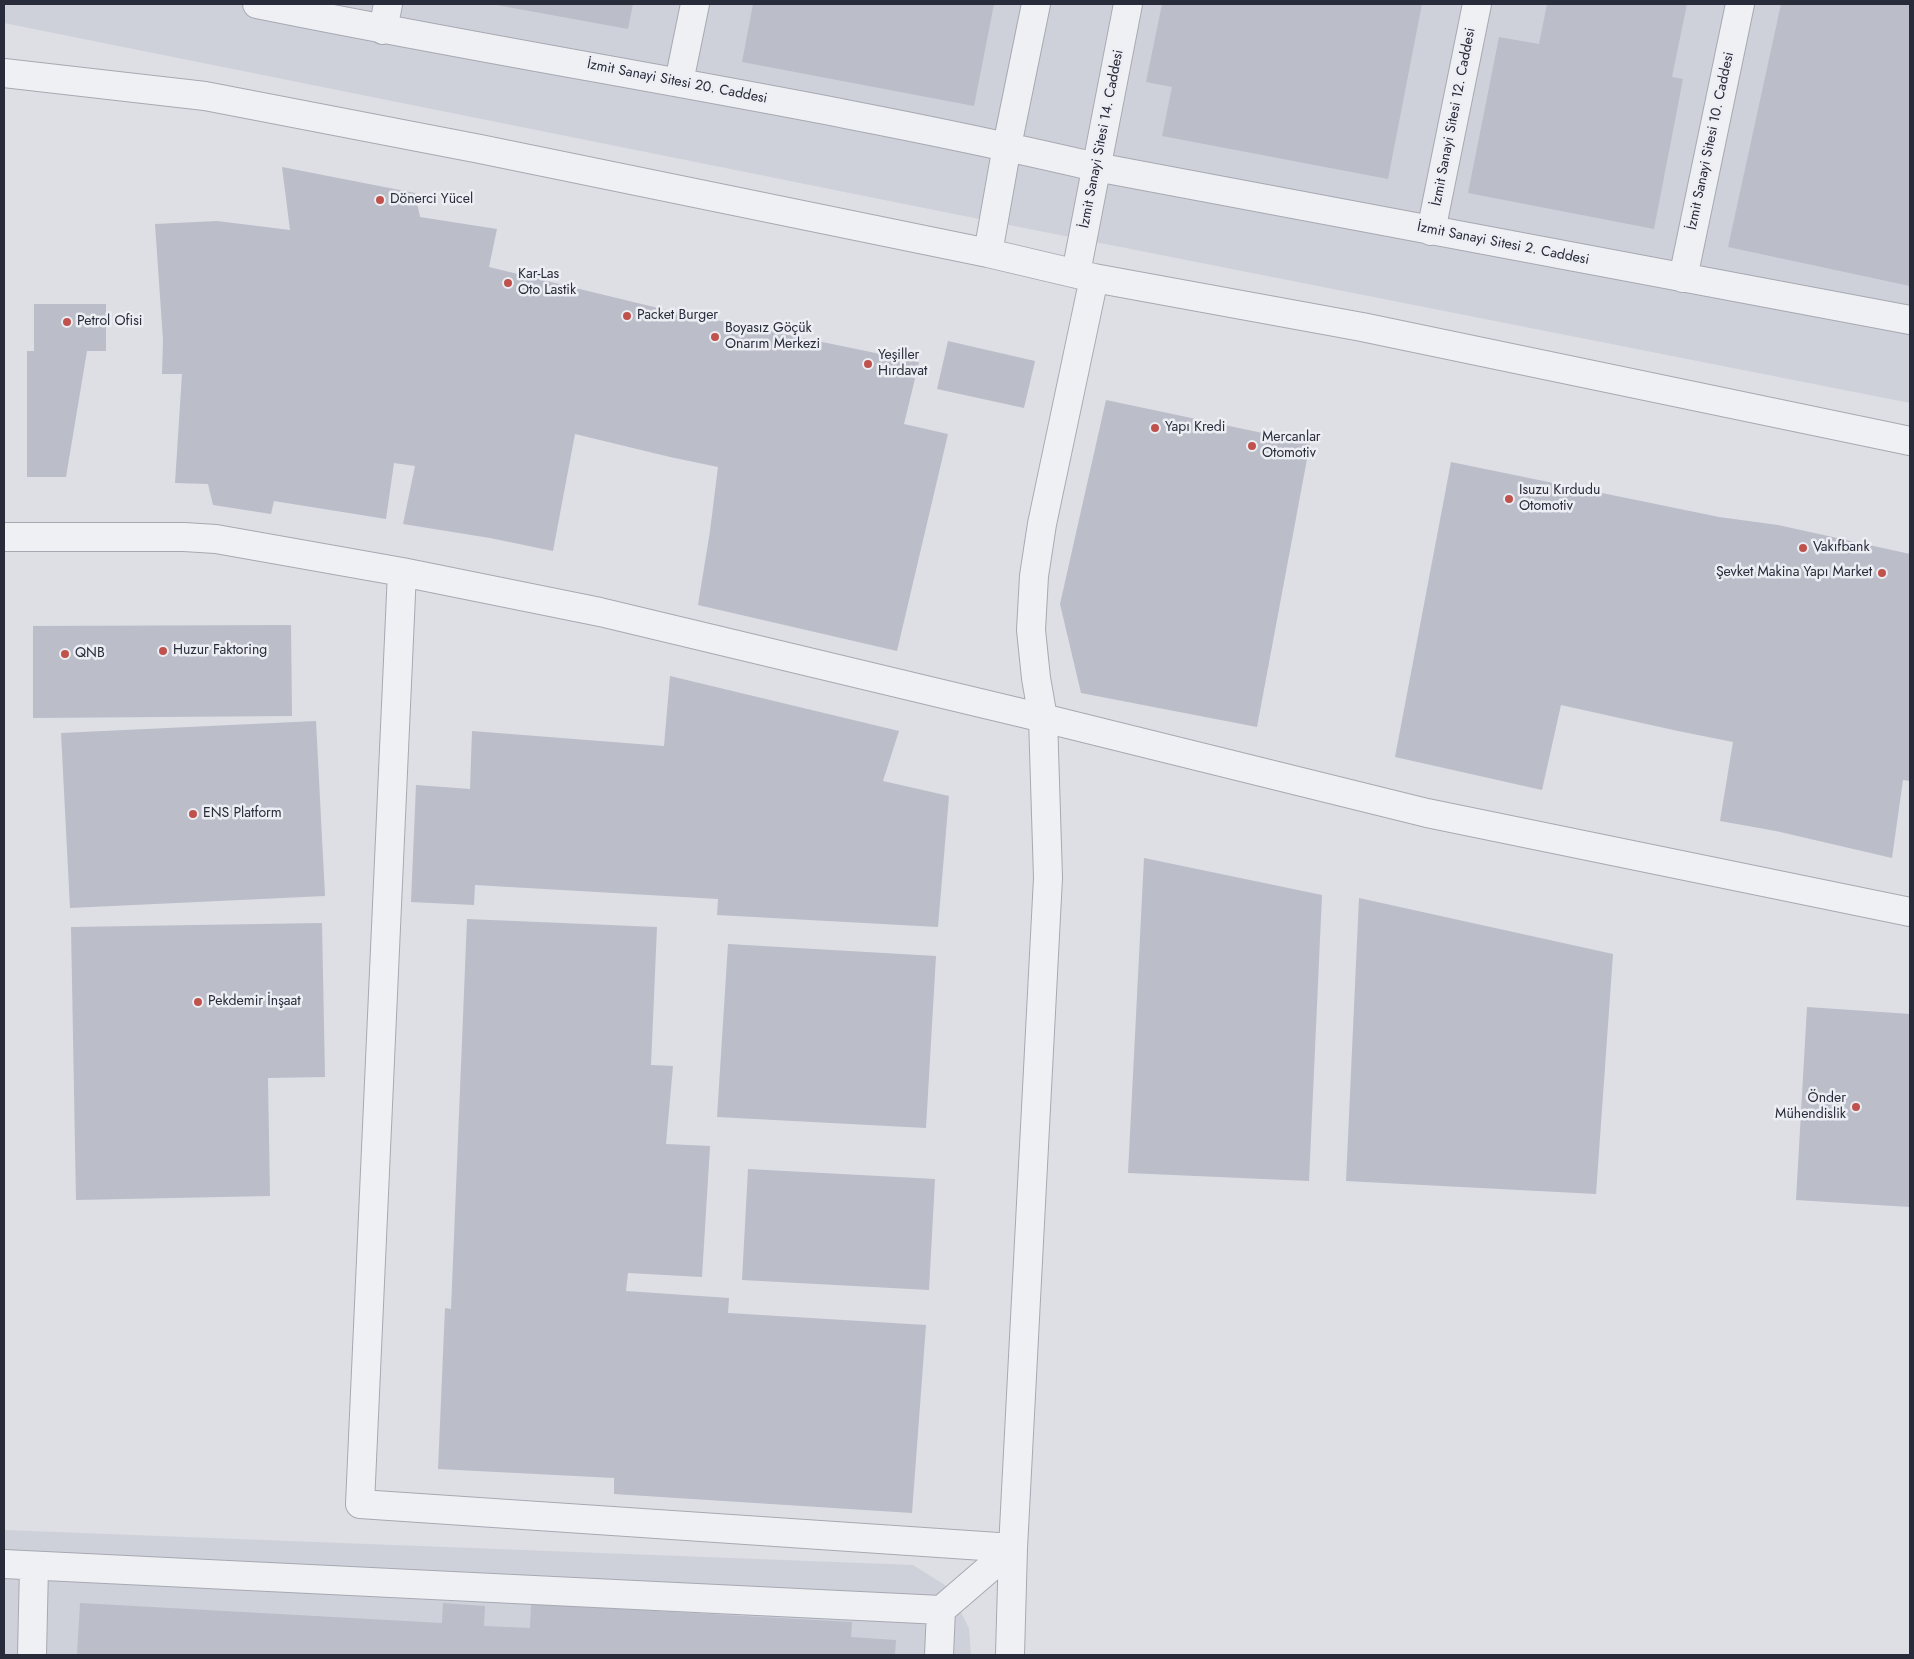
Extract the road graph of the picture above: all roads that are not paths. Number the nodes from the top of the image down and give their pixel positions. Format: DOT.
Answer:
graph roads {
  1 [pos="256,4"];
  2 [pos="695,4"];
  3 [pos="1036,4"];
  4 [pos="1128,4"];
  5 [pos="1477,4"];
  6 [pos="1740,4"];
  7 [pos="385,17"];
  8 [pos="4,73"];
  9 [pos="679,82"];
  10 [pos="1007,146"];
  11 [pos="1096,168"];
  12 [pos="1431,231"];
  13 [pos="988,253"];
  14 [pos="1085,275"];
  15 [pos="1683,278"];
  16 [pos="1910,320"];
  17 [pos="1910,440"];
  18 [pos="4,537"];
  19 [pos="402,572"];
  20 [pos="1042,718"];
  21 [pos="1910,912"];
  22 [pos="1013,1548"];
  23 [pos="4,1564"];
  24 [pos="34,1566"];
  25 [pos="940,1610"];
  26 [pos="32,1655"];
  27 [pos="939,1655"];
  28 [pos="1010,1655"];
  1 -- 7 [label="street, İzmit Sanayi Sitesi 20. Caddesi"];
  2 -- 9 [label="street"];
  3 -- 10 [label="street"];
  4 -- 11 [label="street, İzmit Sanayi Sitesi 14. Caddesi"];
  5 -- 12 [label="street, İzmit Sanayi Sitesi 12. Caddesi"];
  6 -- 15 [label="street, İzmit Sanayi Sitesi 10. Caddesi"];
  7 -- 9 [label="street, İzmit Sanayi Sitesi 20. Caddesi"];
  8 -- 13 [label="street"];
  9 -- 10 [label="street, İzmit Sanayi Sitesi 20. Caddesi"];
  10 -- 11 [label="street, İzmit Sanayi Sitesi 20. Caddesi"];
  10 -- 13 [label="street"];
  11 -- 12 [label="street, İzmit Sanayi Sitesi 2. Caddesi"];
  11 -- 14 [label="street, İzmit Sanayi Sitesi 14. Caddesi"];
  12 -- 15 [label="street, İzmit Sanayi Sitesi 2. Caddesi"];
  13 -- 14 [label="street"];
  14 -- 17 [label="street"];
  14 -- 20 [label="street, İzmit Sanayi Sitesi 14. Caddesi"];
  15 -- 16 [label="street, İzmit Sanayi Sitesi 2. Caddesi"];
  18 -- 19 [label="street"];
  19 -- 20 [label="street"];
  19 -- 22 [label="street"];
  20 -- 21 [label="street"];
  20 -- 22 [label="street, İzmit Sanayi Sitesi 14. Caddesi"];
  22 -- 25 [label="street"];
  22 -- 28 [label="street, İzmit Sanayi Sitesi 14. Caddesi"];
  23 -- 24 [label="street"];
  24 -- 25 [label="street"];
  24 -- 26 [label="street"];
  25 -- 27 [label="street"];
}
